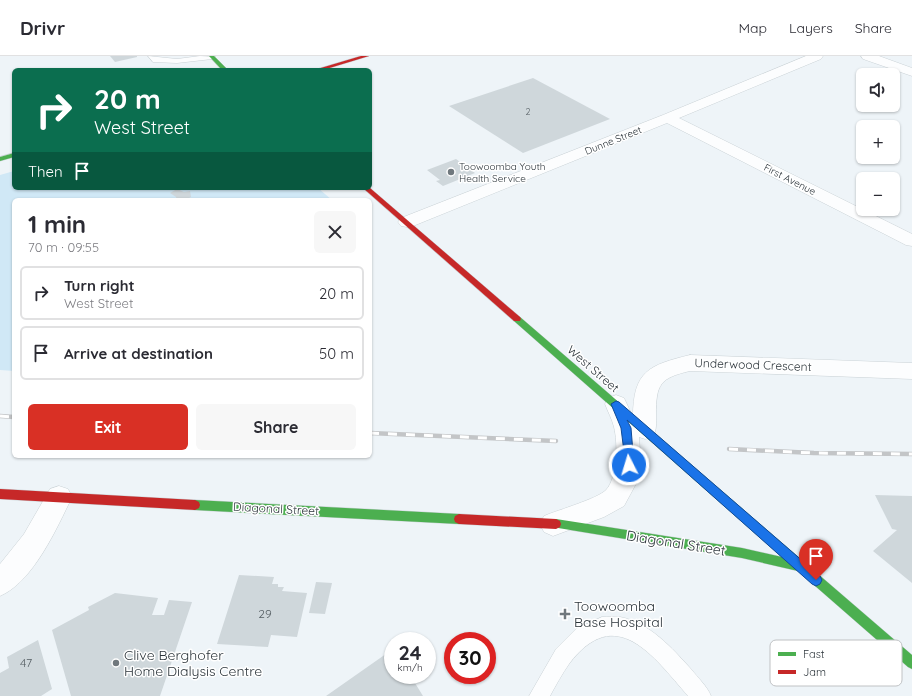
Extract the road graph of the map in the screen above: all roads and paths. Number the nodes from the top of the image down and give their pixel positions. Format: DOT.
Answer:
graph roads {
  1 [pos="152,56"];
  2 [pos="211,56"];
  3 [pos="367,56"];
  4 [pos="818,56"];
  5 [pos="868,56"];
  6 [pos="223,68"];
  7 [pos="324,68"];
  8 [pos="912,72"];
  9 [pos="668,118"];
  10 [pos="12,156"];
  11 [pos="0,159"];
  12 [pos="368,190"];
  13 [pos="407,222"];
  14 [pos="912,241"];
  15 [pos="912,371"];
  16 [pos="616,404"];
  17 [pos="645,430"];
  18 [pos="0,494"];
  19 [pos="59,497"];
  20 [pos="553,524"];
  21 [pos="799,566"];
  22 [pos="0,582"];
  23 [pos="885,640"];
  24 [pos="902,654"];
  25 [pos="912,663"];
  26 [pos="539,696"];
  27 [pos="701,696"];
  1 -- 2 [label="lane"];
  2 -- 6 [label="main road"];
  3 -- 7 [label="main road"];
  4 -- 9 [label="street, Dunne Street"];
  5 -- 8 [label="street"];
  9 -- 13 [label="street, Dunne Street"];
  9 -- 14 [label="street, First Avenue"];
  10 -- 11 [label="main road"];
  12 -- 13 [label="main road, West Street"];
  13 -- 16 [label="main road, West Street"];
  15 -- 17 [label="street, Underwood Crescent"];
  16 -- 17 [label="main road, West Street"];
  16 -- 20 [label="street, Diagonal Street"];
  17 -- 21 [label="main road, West Street"];
  18 -- 19 [label="main road, Diagonal Street"];
  19 -- 20 [label="main road, Diagonal Street"];
  19 -- 22 [label="street"];
  20 -- 21 [label="main road, Diagonal Street"];
  21 -- 23 [label="main road, West Street"];
  24 -- 25 [label="main road, West Street"];
  26 -- 27 [label="lane"];
}
